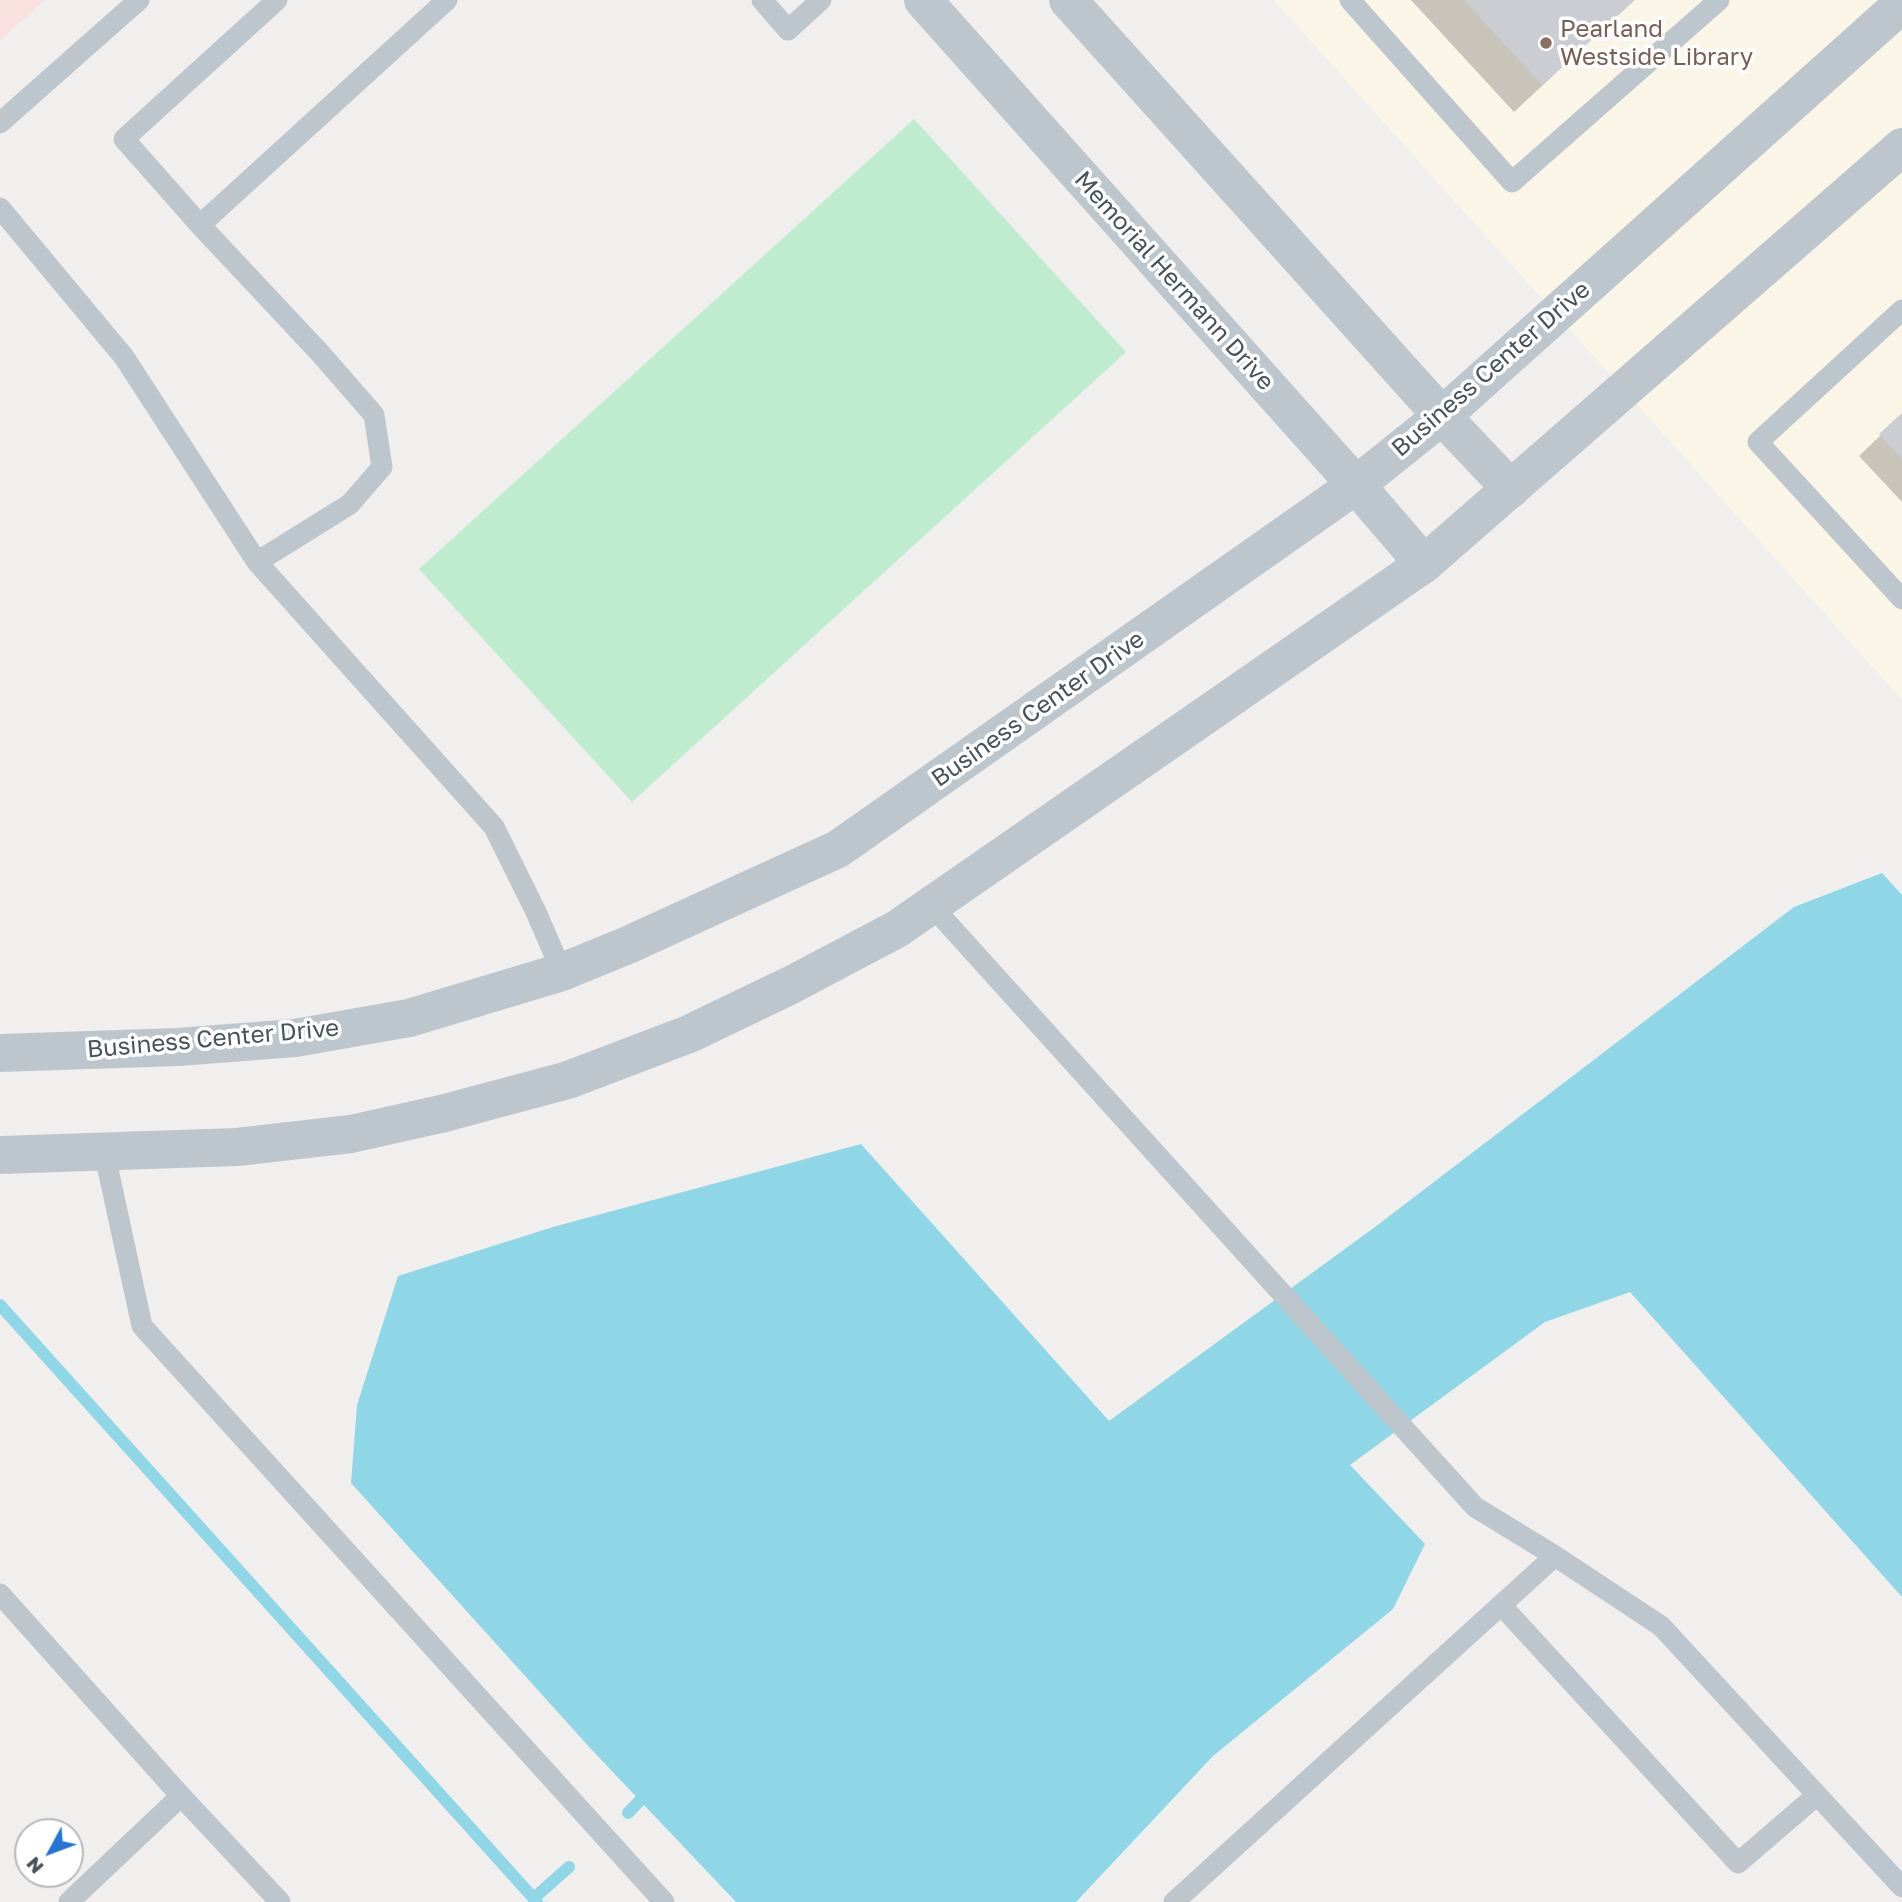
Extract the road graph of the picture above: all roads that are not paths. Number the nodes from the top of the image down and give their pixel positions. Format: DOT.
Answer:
graph roads {
  1 [pos="139,0"];
  2 [pos="277,0"];
  3 [pos="447,0"];
  4 [pos="762,0"];
  5 [pos="821,0"];
  6 [pos="923,0"];
  7 [pos="1068,0"];
  8 [pos="1350,0"];
  9 [pos="1719,0"];
  10 [pos="1902,4"];
  11 [pos="0,123"];
  12 [pos="1902,148"];
  13 [pos="0,208"];
  14 [pos="201,225"];
  15 [pos="1902,310"];
  16 [pos="1441,416"];
  17 [pos="1356,485"];
  18 [pos="1511,489"];
  19 [pos="257,562"];
  20 [pos="1424,564"];
  21 [pos="1902,599"];
  22 [pos="931,905"];
  23 [pos="562,972"];
  24 [pos="0,1053"];
  25 [pos="104,1151"];
  26 [pos="0,1155"];
  27 [pos="1555,1556"];
  28 [pos="0,1594"];
  29 [pos="1501,1605"];
  30 [pos="1817,1795"];
  31 [pos="181,1796"];
  32 [pos="1902,1887"];
  33 [pos="69,1902"];
  34 [pos="280,1902"];
  35 [pos="664,1902"];
  36 [pos="1174,1902"];
  1 -- 11 [label="lane"];
  2 -- 14 [label="lane"];
  3 -- 14 [label="lane"];
  4 -- 5 [label="lane"];
  6 -- 17 [label="street, Memorial Hermann Drive"];
  7 -- 16 [label="street"];
  8 -- 9 [label="lane"];
  10 -- 16 [label="street, Business Center Drive"];
  12 -- 18 [label="street"];
  13 -- 19 [label="lane"];
  14 -- 19 [label="lane"];
  15 -- 21 [label="lane"];
  16 -- 17 [label="street, Business Center Drive"];
  16 -- 18 [label="street"];
  17 -- 20 [label="street, Memorial Hermann Drive"];
  17 -- 23 [label="street, Business Center Drive"];
  18 -- 20 [label="street"];
  19 -- 23 [label="lane"];
  20 -- 22 [label="street"];
  22 -- 25 [label="street"];
  22 -- 27 [label="lane"];
  23 -- 24 [label="street, Business Center Drive"];
  25 -- 26 [label="street"];
  25 -- 35 [label="lane"];
  27 -- 29 [label="lane"];
  27 -- 30 [label="lane"];
  28 -- 31 [label="lane"];
  29 -- 30 [label="lane"];
  29 -- 36 [label="lane"];
  30 -- 32 [label="lane"];
  31 -- 33 [label="lane"];
  31 -- 34 [label="lane"];
}
